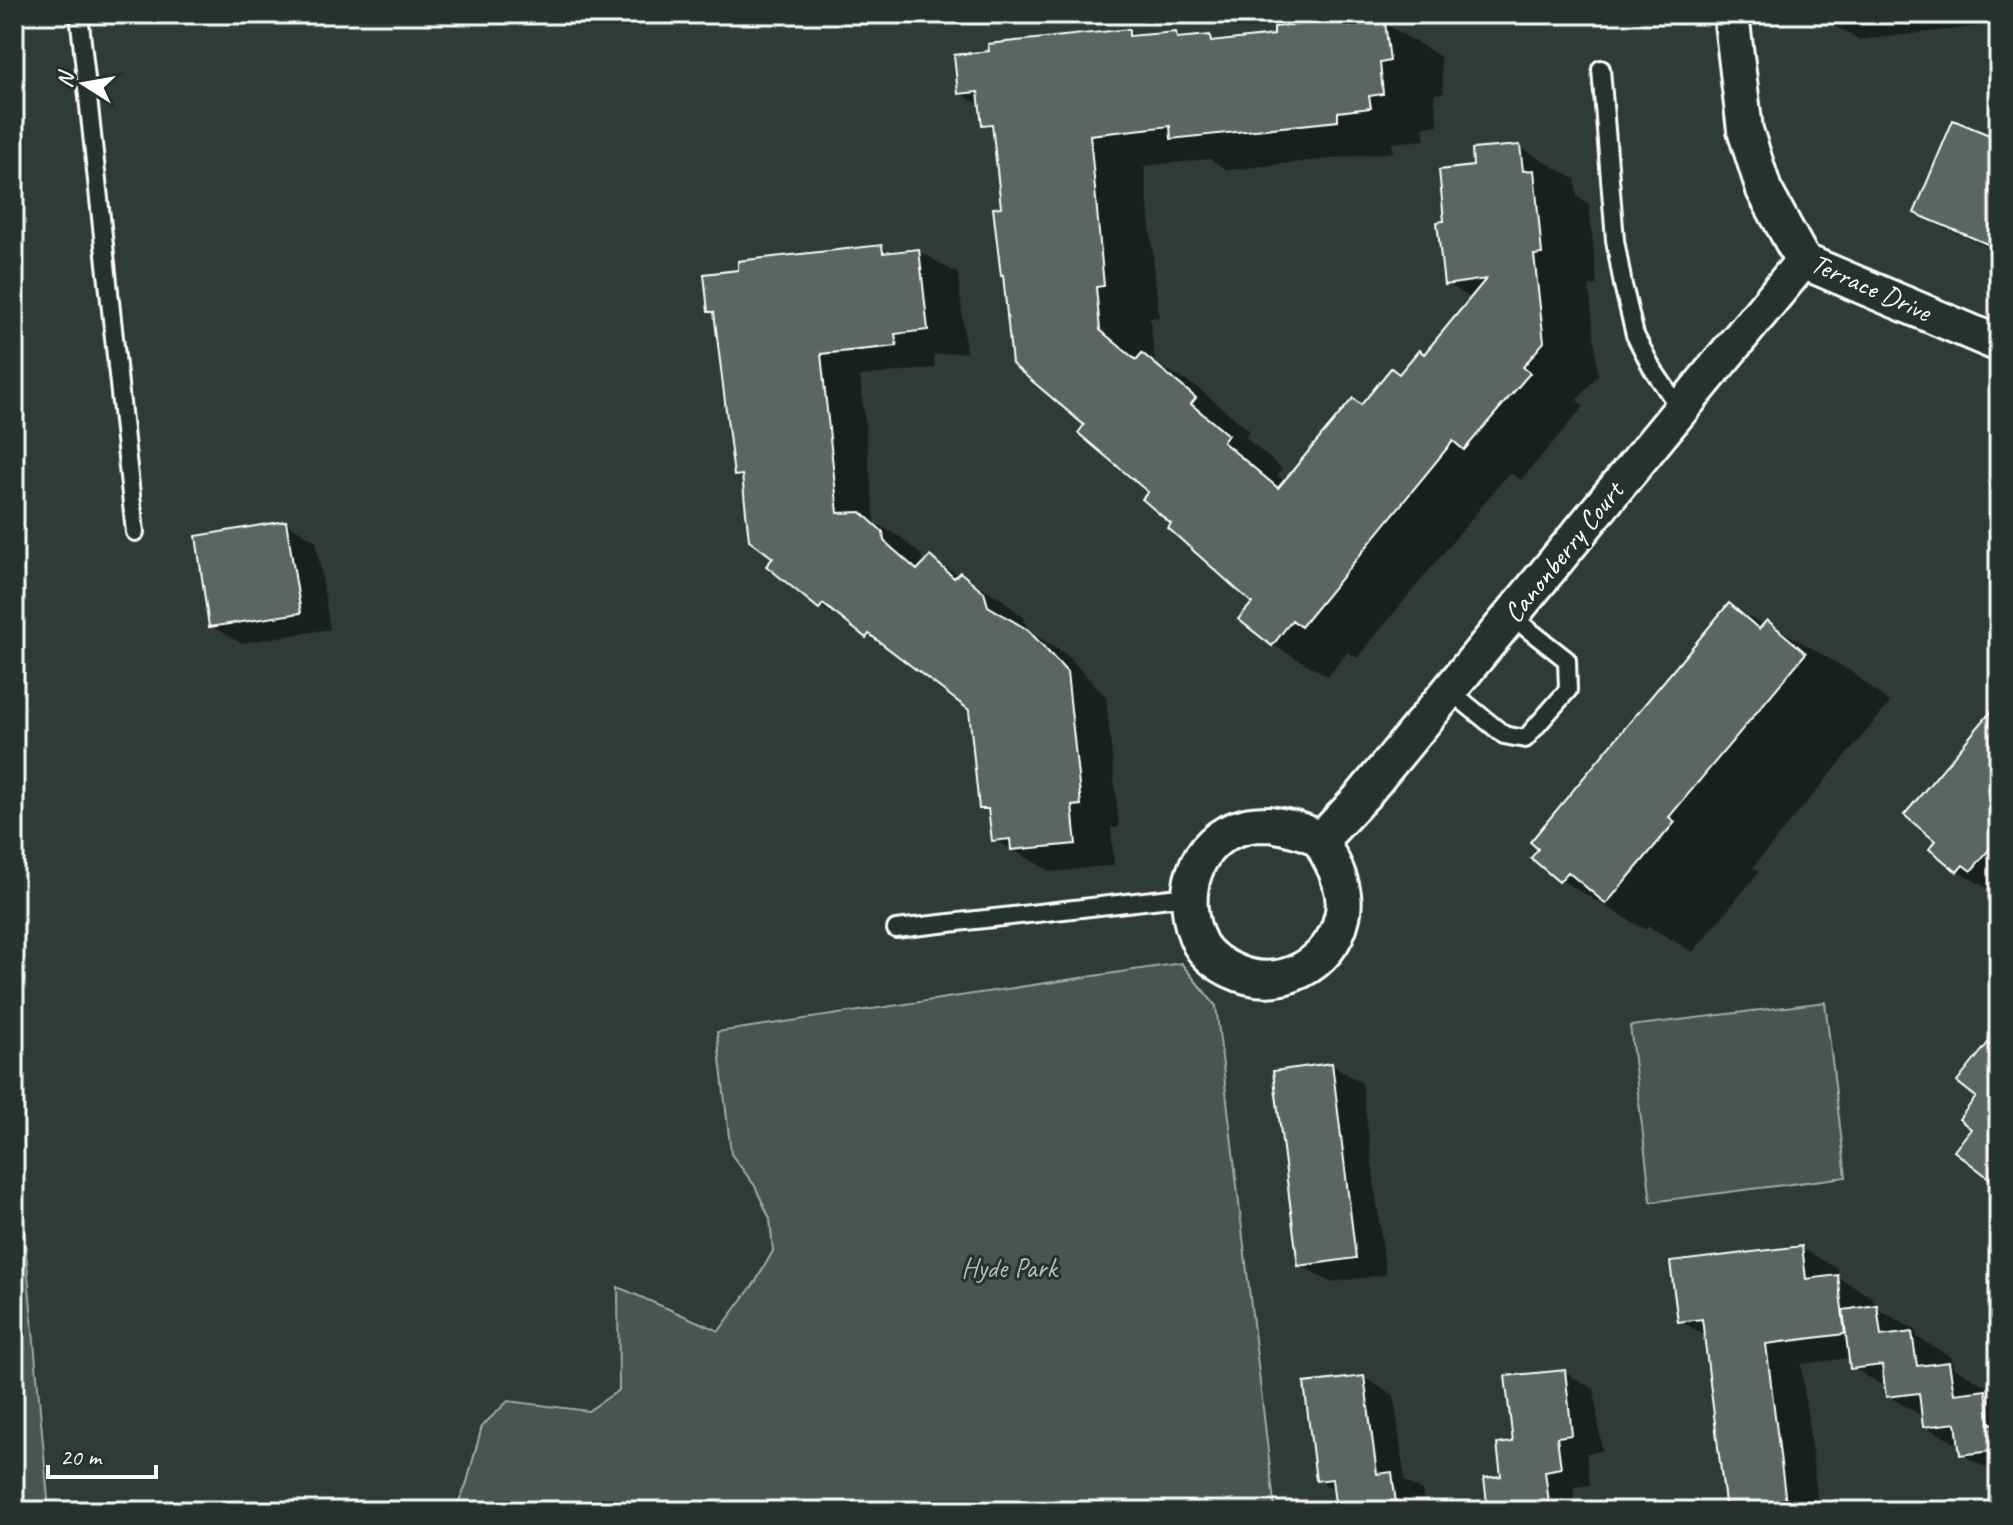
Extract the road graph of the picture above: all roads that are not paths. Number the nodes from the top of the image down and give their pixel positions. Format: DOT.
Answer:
graph roads {
  1 [pos="79,14"];
  2 [pos="1731,14"];
  3 [pos="1601,69"];
  4 [pos="1803,261"];
  5 [pos="1999,344"];
  6 [pos="1680,409"];
  7 [pos="135,532"];
  8 [pos="1511,616"];
  9 [pos="1449,690"];
  10 [pos="1320,841"];
  11 [pos="1188,896"];
  12 [pos="896,929"];
  1 -- 7 [label="lane"];
  2 -- 4 [label="street, Terrace Drive"];
  3 -- 6 [label="lane"];
  4 -- 5 [label="street, Terrace Drive"];
  4 -- 6 [label="street, Canonberry Court"];
  6 -- 8 [label="street, Canonberry Court"];
  8 -- 9 [label="street, Canonberry Court"];
  8 -- 9 [label="lane"];
  9 -- 10 [label="street, Canonberry Court"];
  10 -- 11 [label="street"];
  10 -- 11 [label="street"];
  11 -- 12 [label="lane"];
}
